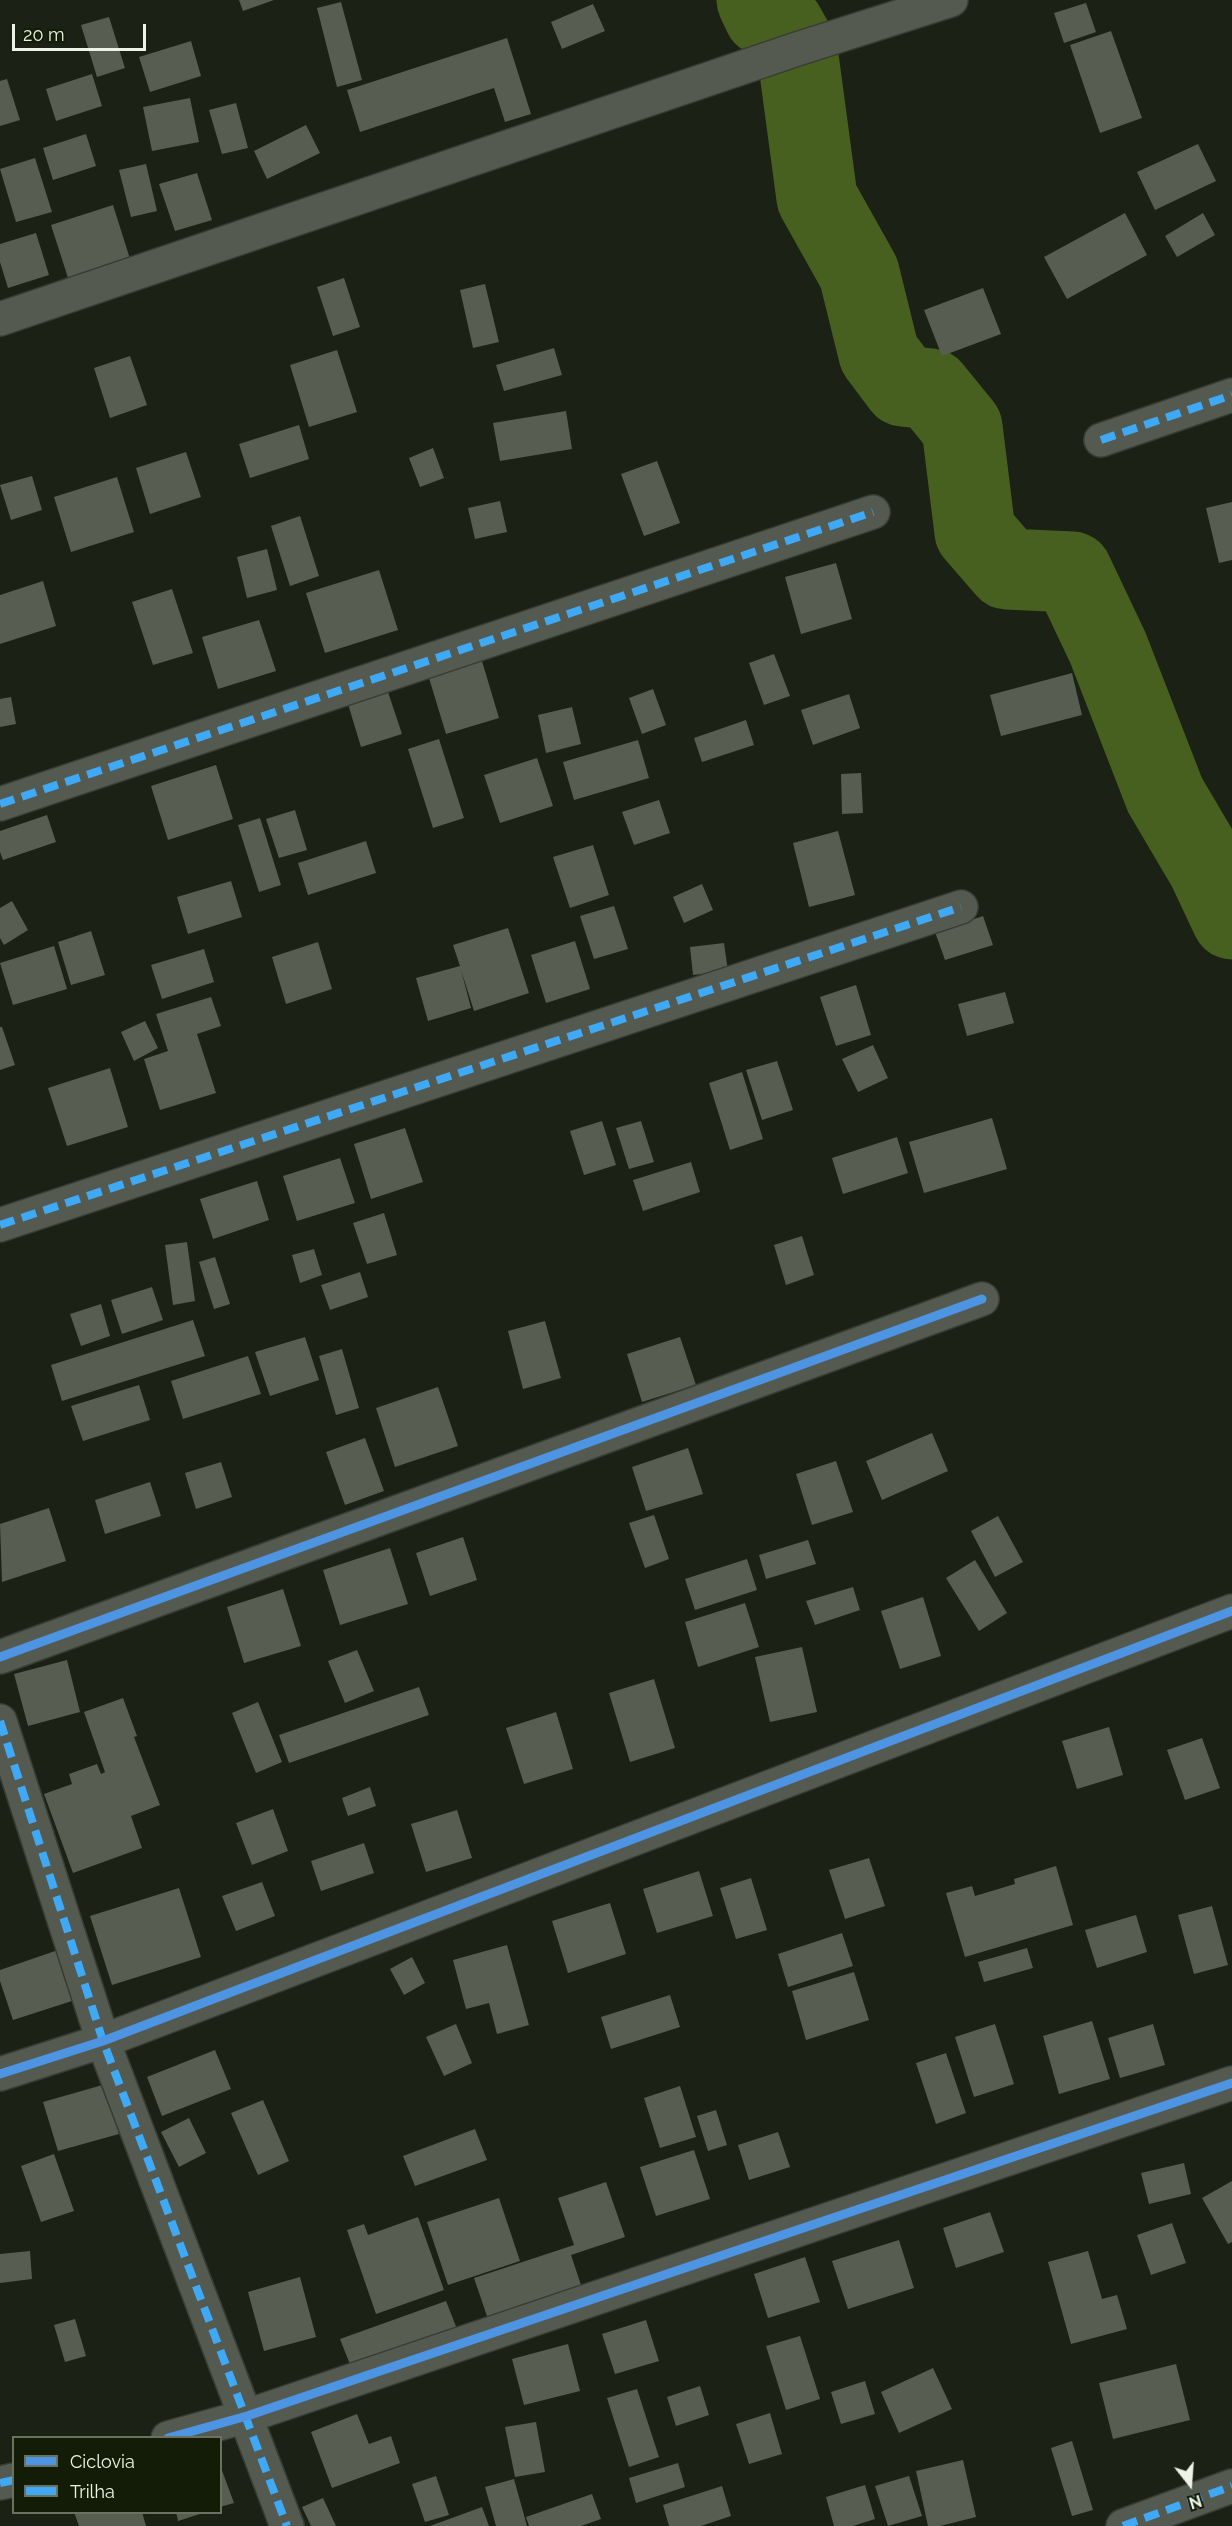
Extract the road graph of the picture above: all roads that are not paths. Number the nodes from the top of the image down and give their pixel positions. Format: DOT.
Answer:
graph roads {
  1 [pos="951,0"];
  2 [pos="0,319"];
  3 [pos="1232,395"];
  4 [pos="1101,440"];
  5 [pos="873,512"];
  6 [pos="0,804"];
  7 [pos="961,908"];
  8 [pos="0,1225"];
  9 [pos="982,1299"];
  10 [pos="1232,1611"];
  11 [pos="0,1657"];
  12 [pos="0,1721"];
  13 [pos="103,2041"];
  14 [pos="0,2074"];
  15 [pos="1232,2084"];
  16 [pos="247,2416"];
  17 [pos="175,2436"];
  18 [pos="1232,2486"];
  19 [pos="287,2526"];
  20 [pos="1123,2526"];
  1 -- 2 [label="street"];
  3 -- 4 [label="street"];
  5 -- 6 [label="street"];
  7 -- 8 [label="street"];
  9 -- 11 [label="street"];
  10 -- 13 [label="street"];
  12 -- 13 [label="street"];
  13 -- 14 [label="street"];
  13 -- 16 [label="street"];
  15 -- 16 [label="street"];
  16 -- 17 [label="street"];
  16 -- 19 [label="street"];
  18 -- 20 [label="street"];
}
